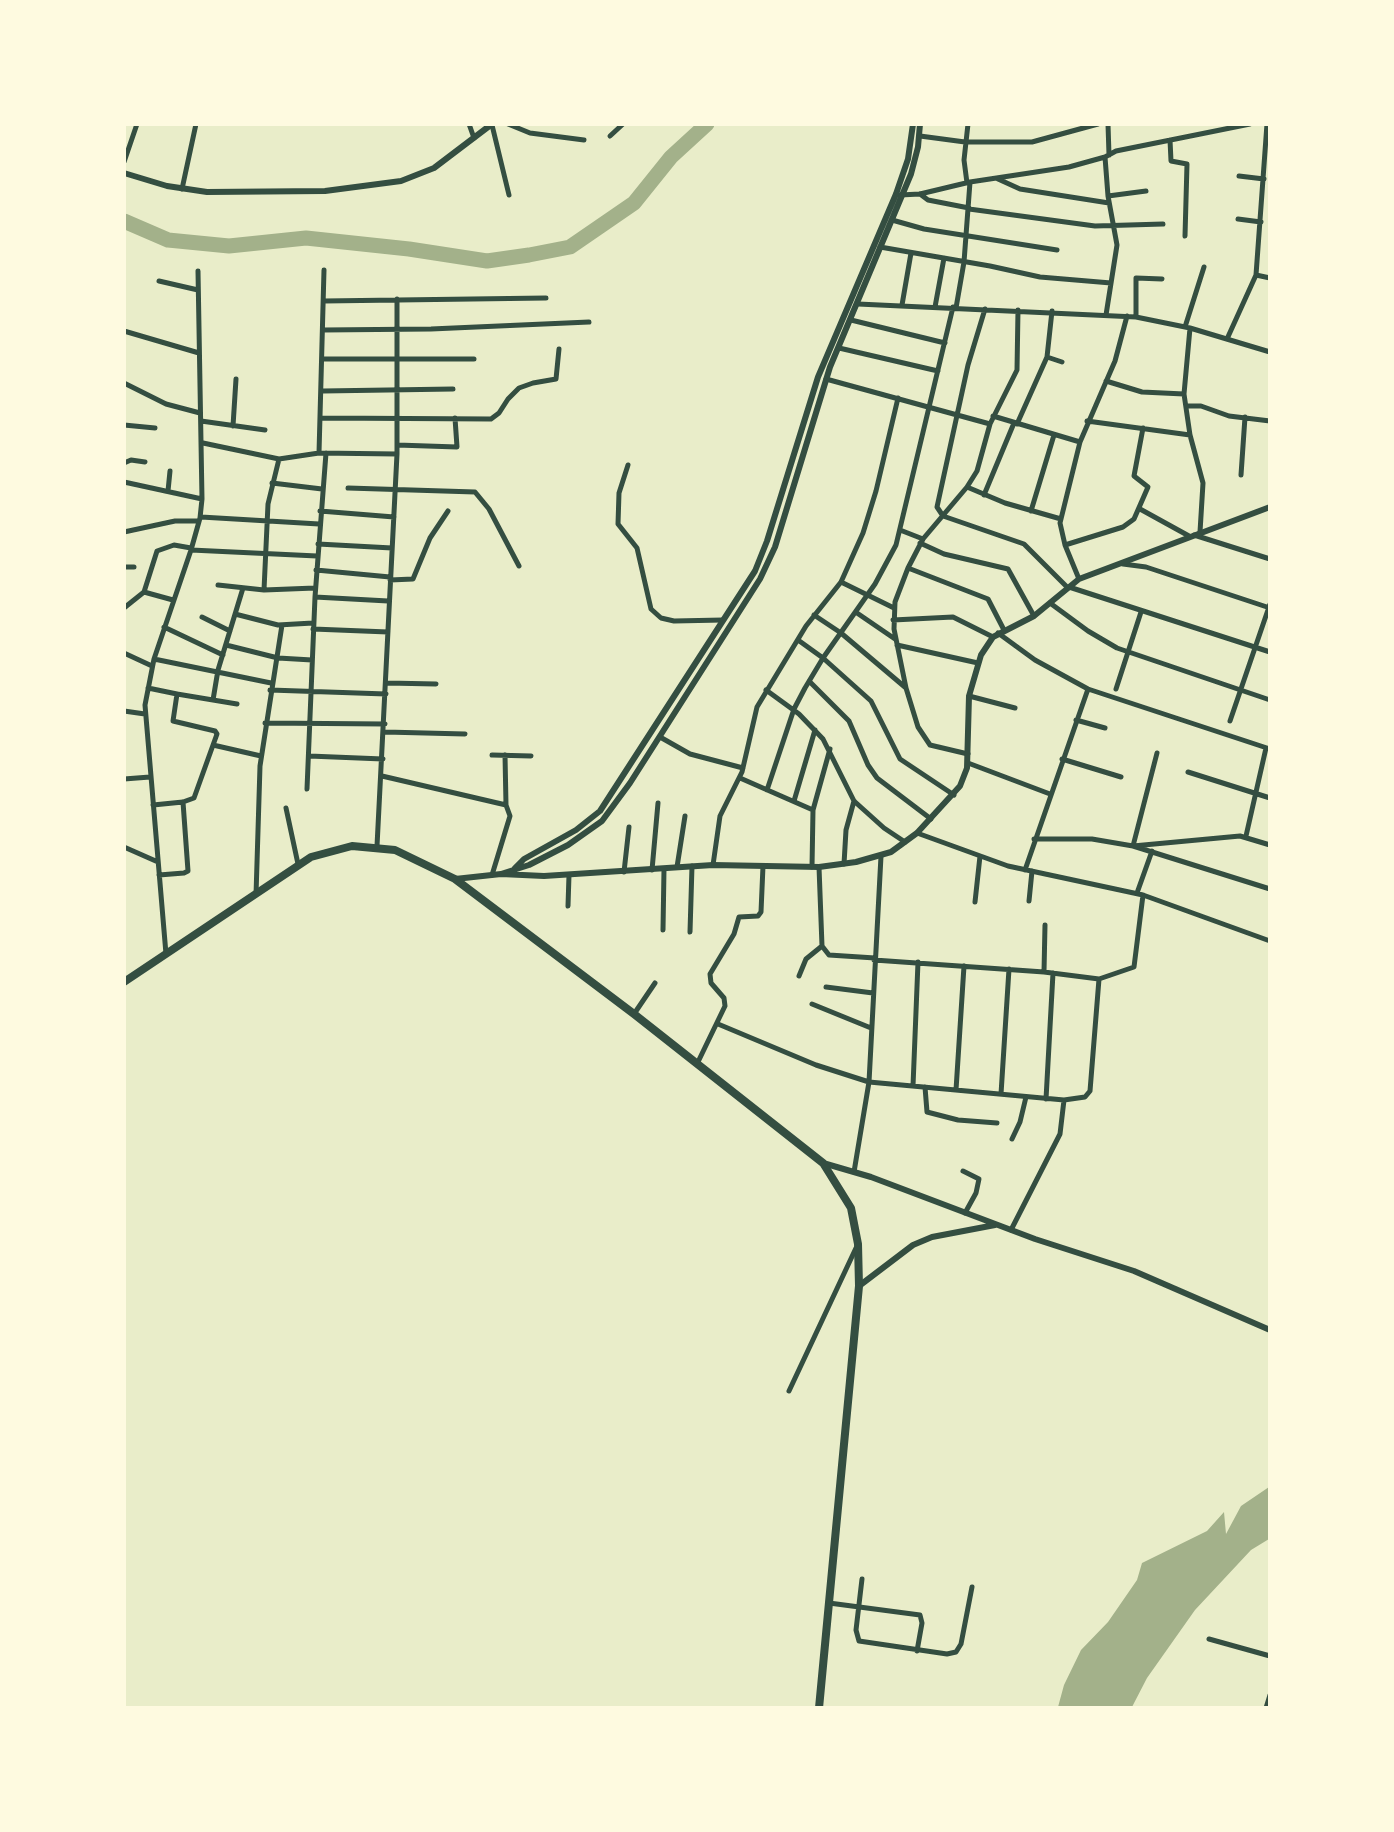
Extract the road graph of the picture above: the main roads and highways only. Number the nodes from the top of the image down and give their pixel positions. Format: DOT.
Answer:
graph roads {
  1 [pos="124,982"];
  2 [pos="819,1707"];
  1 -- 2 [label="main road"];
}
